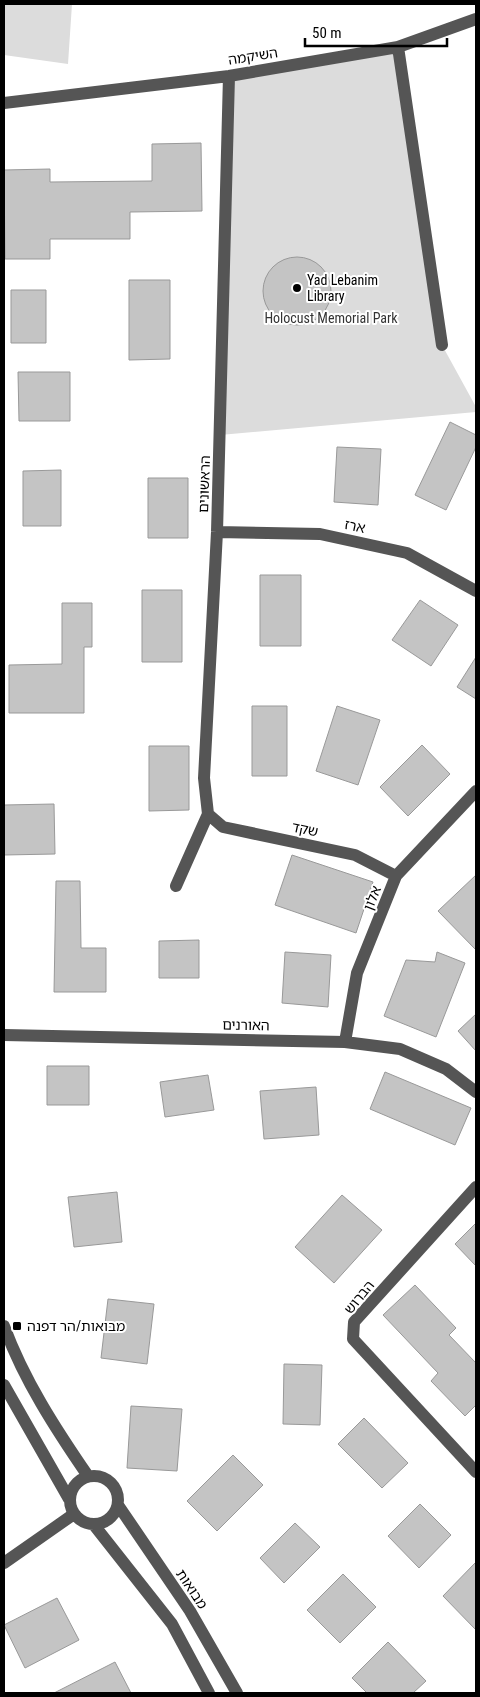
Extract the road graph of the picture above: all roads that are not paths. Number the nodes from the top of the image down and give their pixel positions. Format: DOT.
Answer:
graph roads {
  1 [pos="476,19"];
  2 [pos="398,47"];
  3 [pos="229,76"];
  4 [pos="4,95"];
  5 [pos="30,98"];
  6 [pos="4,103"];
  7 [pos="442,345"];
  8 [pos="217,532"];
  9 [pos="476,591"];
  10 [pos="476,791"];
  11 [pos="208,814"];
  12 [pos="396,876"];
  13 [pos="176,886"];
  14 [pos="4,1035"];
  15 [pos="345,1042"];
  16 [pos="476,1092"];
  17 [pos="476,1187"];
  18 [pos="4,1326"];
  19 [pos="4,1385"];
  20 [pos="476,1472"];
  21 [pos="88,1476"];
  22 [pos="69,1499"];
  23 [pos="118,1505"];
  24 [pos="74,1514"];
  25 [pos="94,1524"];
  26 [pos="4,1563"];
  27 [pos="210,1693"];
  28 [pos="237,1693"];
  1 -- 2 [label="street, השיקמה"];
  2 -- 3 [label="street, השיקמה"];
  2 -- 7 [label="street"];
  3 -- 5 [label="street, השיקמה"];
  3 -- 8 [label="street, הראשונים"];
  4 -- 5 [label="street, השיקמה"];
  5 -- 6 [label="street, השיקמה"];
  8 -- 9 [label="street, ארז"];
  8 -- 11 [label="street, הראשונים"];
  10 -- 12 [label="street, אלון"];
  11 -- 12 [label="street, שקד"];
  11 -- 13 [label="street"];
  12 -- 15 [label="street, אלון"];
  14 -- 15 [label="street, האורנים"];
  15 -- 16 [label="street, האורנים"];
  17 -- 20 [label="street, הברוש"];
  18 -- 21 [label="street"];
  19 -- 22 [label="street"];
  21 -- 22 [label="street"];
  21 -- 23 [label="street"];
  22 -- 24 [label="street"];
  23 -- 25 [label="street"];
  23 -- 28 [label="street, מבואות"];
  24 -- 25 [label="street"];
  24 -- 26 [label="street"];
  25 -- 27 [label="street"];
}
